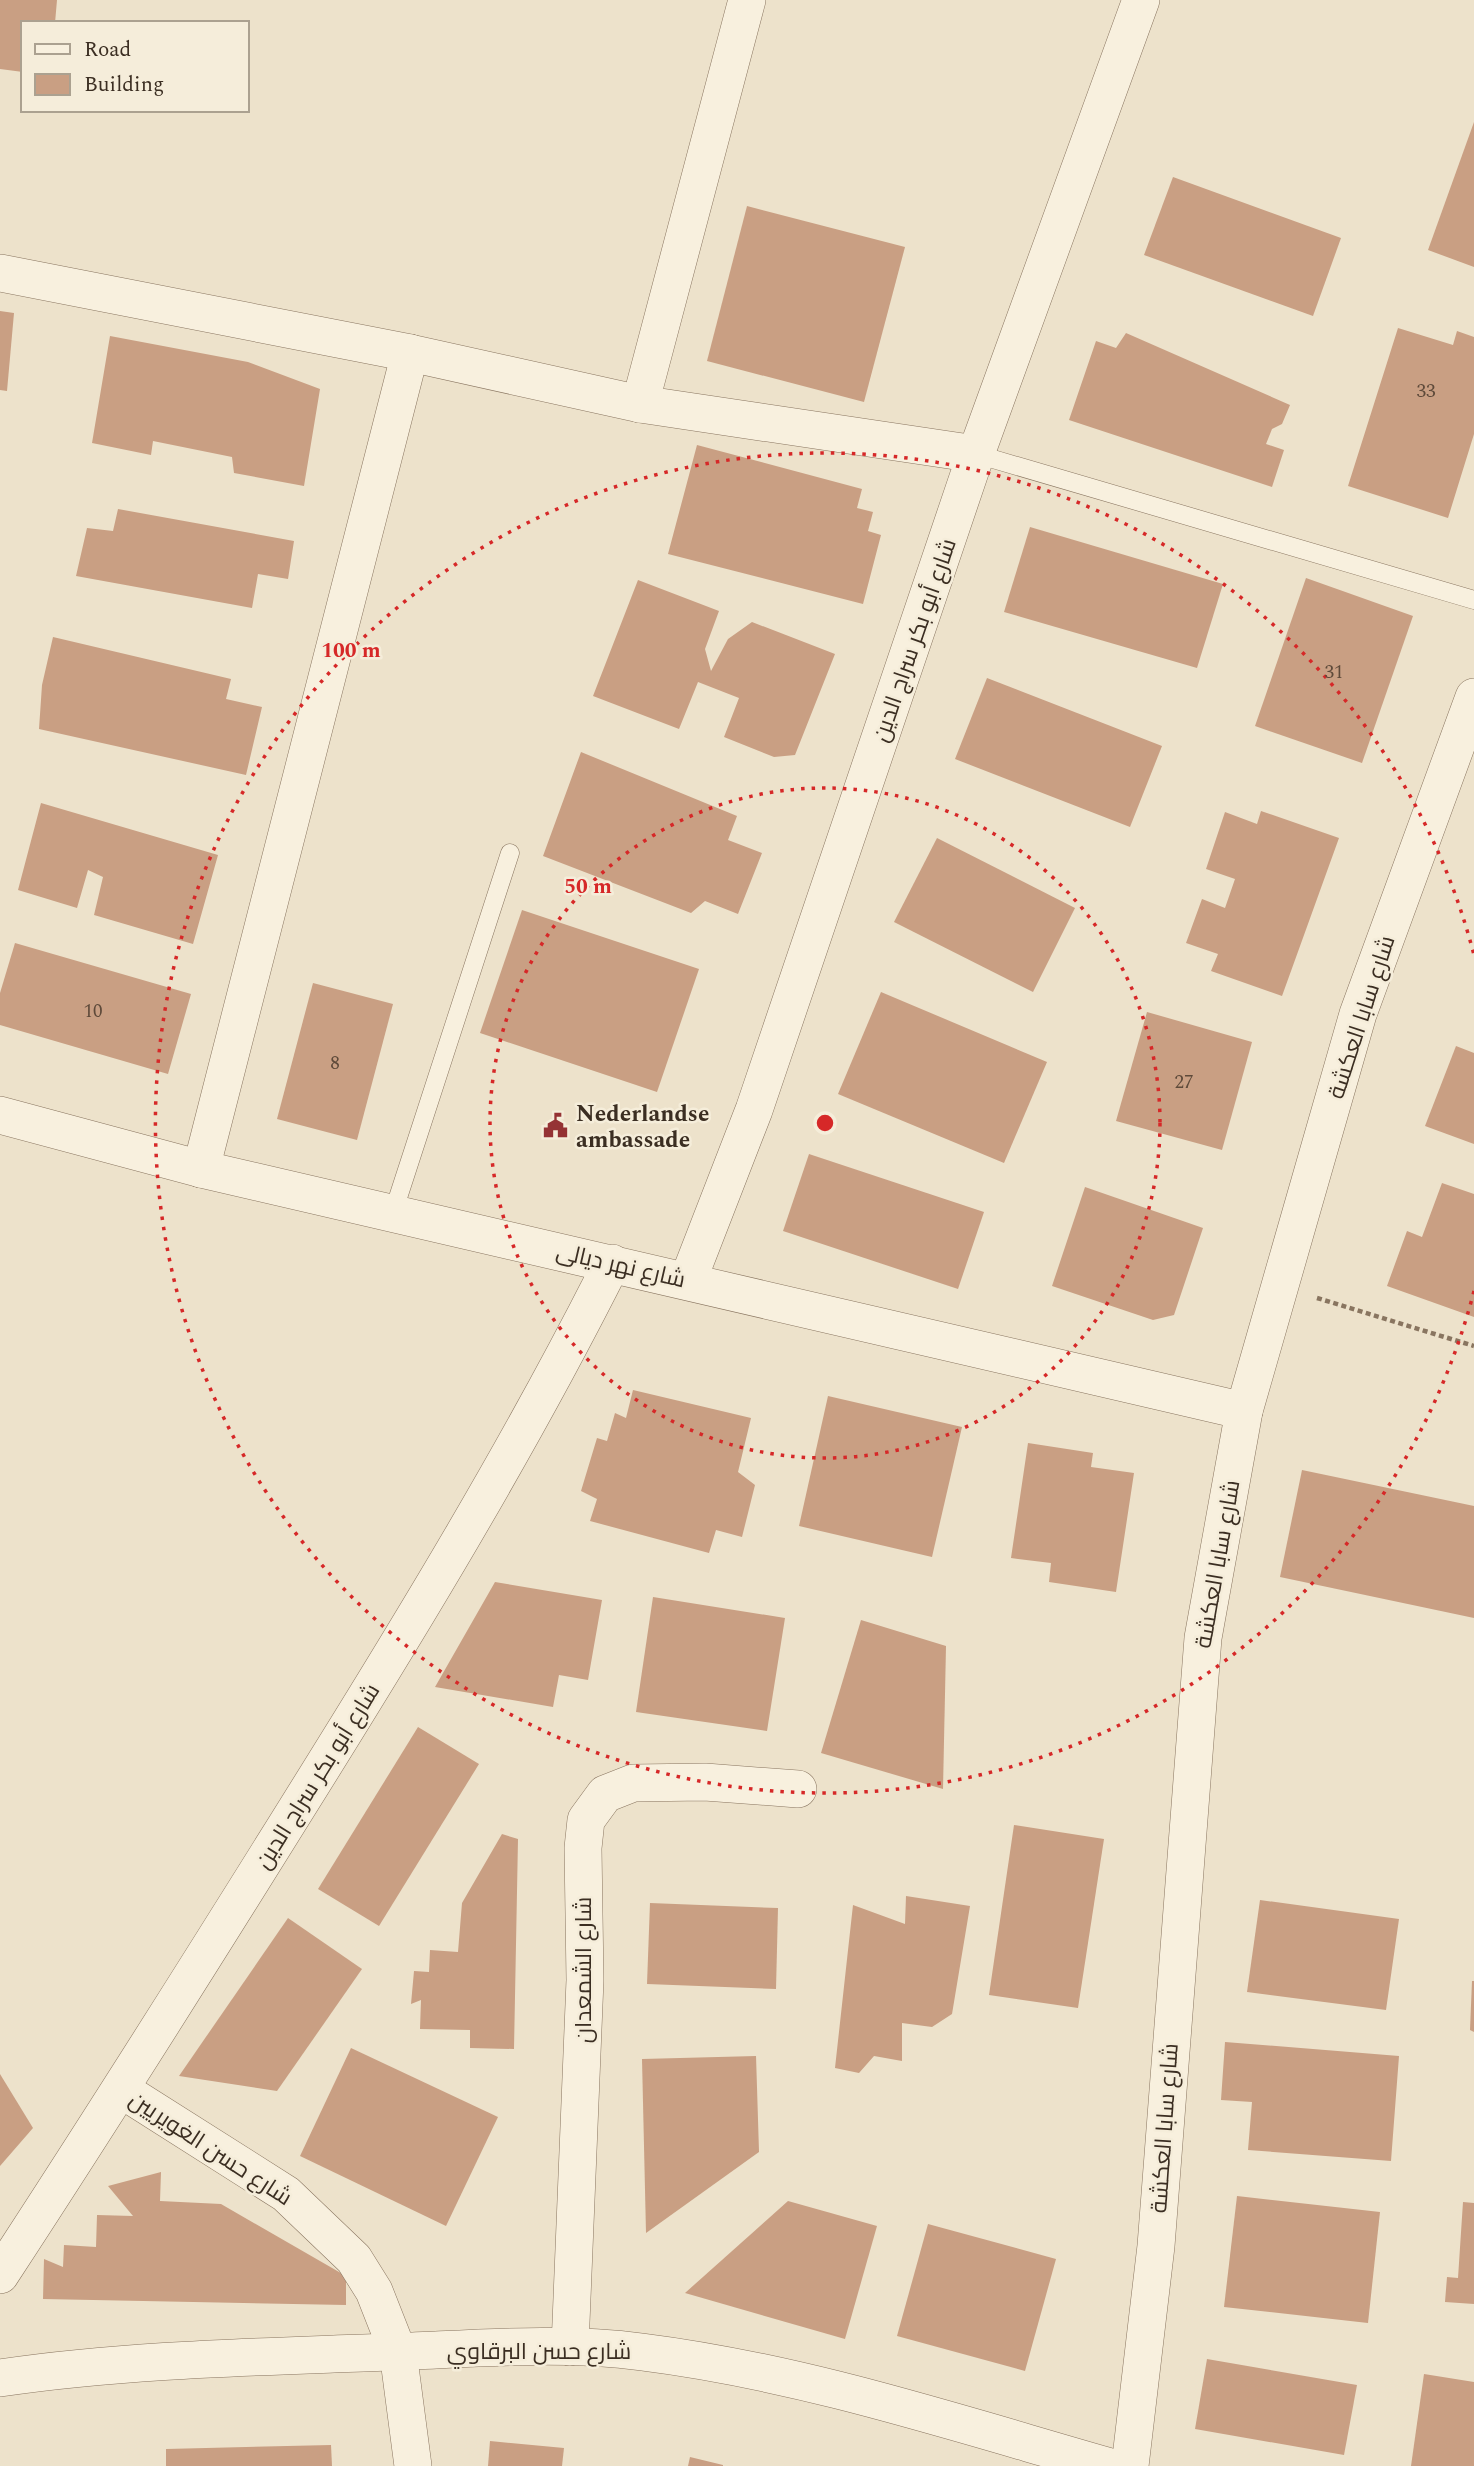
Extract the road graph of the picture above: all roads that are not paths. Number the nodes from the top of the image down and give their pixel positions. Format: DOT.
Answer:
graph roads {
  1 [pos="747,0"];
  2 [pos="1141,0"];
  3 [pos="0,272"];
  4 [pos="410,353"];
  5 [pos="640,404"];
  6 [pos="976,454"];
  7 [pos="1474,600"];
  8 [pos="1474,697"];
  9 [pos="510,853"];
  10 [pos="0,1115"];
  11 [pos="201,1169"];
  12 [pos="393,1213"];
  13 [pos="612,1263"];
  14 [pos="688,1280"];
  15 [pos="1244,1411"];
  16 [pos="798,1789"];
  17 [pos="122,2090"];
  18 [pos="0,2275"];
  19 [pos="570,2347"];
  20 [pos="398,2352"];
  21 [pos="0,2378"];
  22 [pos="413,2466"];
  23 [pos="1107,2466"];
  24 [pos="1130,2466"];
  1 -- 5 [label="street"];
  2 -- 6 [label="street, شارع أبو بكر سراج الدين"];
  3 -- 4 [label="street"];
  4 -- 5 [label="street"];
  4 -- 11 [label="street"];
  5 -- 6 [label="street"];
  6 -- 7 [label="lane"];
  6 -- 14 [label="street, شارع أبو بكر سراج الدين"];
  8 -- 15 [label="street, شارع سابا العكشة"];
  9 -- 12 [label="lane"];
  10 -- 11 [label="street, شارع نهر ديالى"];
  11 -- 12 [label="street, شارع نهر ديالى"];
  12 -- 13 [label="street, شارع نهر ديالى"];
  13 -- 14 [label="street, شارع نهر ديالى"];
  13 -- 17 [label="street, شارع أبو بكر سراج الدين"];
  14 -- 15 [label="street, شارع نهر ديالى"];
  15 -- 24 [label="street, شارع سابا العكشة"];
  16 -- 19 [label="street, شارع الشمعدان"];
  17 -- 18 [label="street, شارع أبو بكر سراج الدين"];
  17 -- 20 [label="street, شارع حسن الغويريين"];
  19 -- 20 [label="street, شارع حسن البرقاوي"];
  19 -- 23 [label="street, شارع حسن البرقاوي"];
  20 -- 21 [label="street, شارع حسن البرقاوي"];
  20 -- 22 [label="street, شارع حسن الغويريين"];
}
